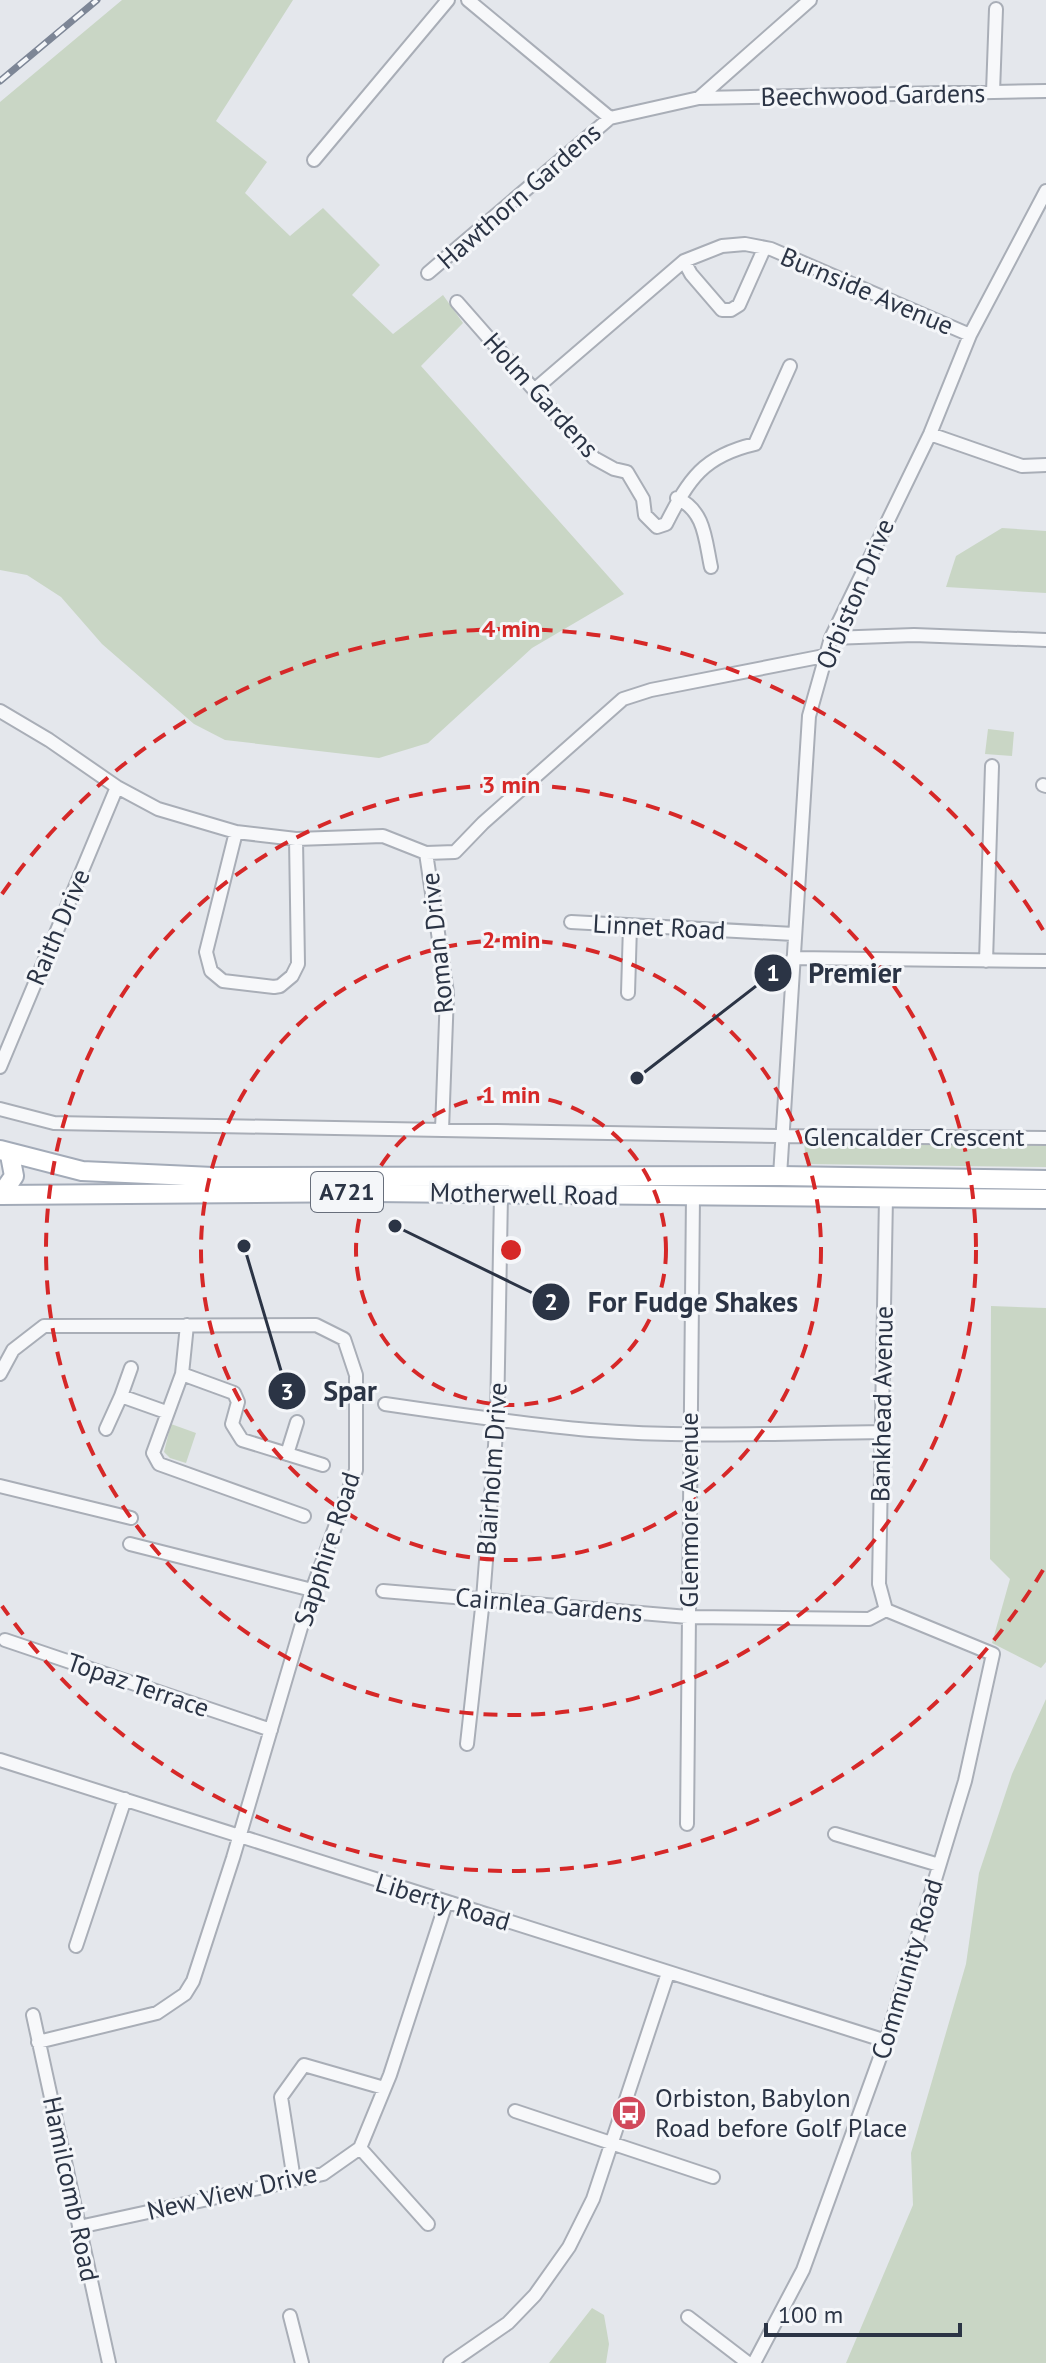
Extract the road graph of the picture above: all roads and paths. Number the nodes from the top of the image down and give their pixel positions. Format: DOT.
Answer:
graph roads {
  1 [pos="448,0"];
  2 [pos="468,0"];
  3 [pos="810,0"];
  4 [pos="996,9"];
  5 [pos="1046,91"];
  6 [pos="993,92"];
  7 [pos="699,98"];
  8 [pos="610,118"];
  9 [pos="314,160"];
  10 [pos="1046,191"];
  11 [pos="764,249"];
  12 [pos="684,261"];
  13 [pos="428,273"];
  14 [pos="457,302"];
  15 [pos="970,335"];
  16 [pos="790,366"];
  17 [pos="534,390"];
  18 [pos="930,434"];
  19 [pos="1046,465"];
  20 [pos="677,498"];
  21 [pos="711,567"];
  22 [pos="831,638"];
  23 [pos="1046,640"];
  24 [pos="824,656"];
  25 [pos="0,711"];
  26 [pos="992,766"];
  27 [pos="117,787"];
  28 [pos="236,832"];
  29 [pos="296,839"];
  30 [pos="426,853"];
  31 [pos="571,922"];
  32 [pos="630,926"];
  33 [pos="794,934"];
  34 [pos="793,958"];
  35 [pos="986,961"];
  36 [pos="1046,961"];
  37 [pos="628,993"];
  38 [pos="0,1067"];
  39 [pos="0,1109"];
  40 [pos="442,1130"];
  41 [pos="781,1136"];
  42 [pos="1046,1138"];
  43 [pos="5,1152"];
  44 [pos="780,1176"];
  45 [pos="1046,1180"];
  46 [pos="501,1194"];
  47 [pos="1,1195"];
  48 [pos="693,1195"];
  49 [pos="886,1197"];
  50 [pos="1046,1199"];
  51 [pos="187,1325"];
  52 [pos="131,1368"];
  53 [pos="0,1374"];
  54 [pos="182,1374"];
  55 [pos="121,1396"];
  56 [pos="385,1404"];
  57 [pos="166,1412"];
  58 [pos="497,1420"];
  59 [pos="297,1422"];
  60 [pos="106,1429"];
  61 [pos="882,1432"];
  62 [pos="689,1434"];
  63 [pos="287,1454"];
  64 [pos="323,1465"];
  65 [pos="0,1486"];
  66 [pos="304,1516"];
  67 [pos="131,1518"];
  68 [pos="130,1544"];
  69 [pos="312,1590"];
  70 [pos="383,1591"];
  71 [pos="483,1599"];
  72 [pos="886,1610"];
  73 [pos="688,1617"];
  74 [pos="5,1640"];
  75 [pos="271,1730"];
  76 [pos="467,1744"];
  77 [pos="0,1760"];
  78 [pos="125,1799"];
  79 [pos="687,1824"];
  80 [pos="835,1834"];
  81 [pos="238,1835"];
  82 [pos="939,1865"];
  83 [pos="446,1903"];
  84 [pos="76,1946"];
  85 [pos="668,1973"];
  86 [pos="33,2015"];
  87 [pos="886,2041"];
  88 [pos="38,2042"];
  89 [pos="384,2088"];
  90 [pos="515,2111"];
  91 [pos="612,2144"];
  92 [pos="360,2148"];
  93 [pos="713,2177"];
  94 [pos="294,2180"];
  95 [pos="428,2224"];
  96 [pos="79,2227"];
  97 [pos="290,2316"];
  98 [pos="688,2317"];
  99 [pos="109,2363"];
  100 [pos="302,2363"];
  101 [pos="450,2363"];
  102 [pos="748,2363"];
  103 [pos="754,2363"];
  1 -- 9 [label="street"];
  2 -- 8 [label="street"];
  3 -- 7 [label="street, Beechwood Gardens"];
  4 -- 6 [label="street"];
  5 -- 6 [label="street, Beechwood Gardens"];
  6 -- 7 [label="street, Beechwood Gardens"];
  7 -- 8 [label="street, Beechwood Gardens"];
  8 -- 13 [label="street, Hawthorn Gardens"];
  10 -- 15 [label="street, Orbiston Drive"];
  11 -- 12 [label="street, Burnside Avenue"];
  11 -- 12 [label="street, Burnside Avenue"];
  11 -- 15 [label="street, Burnside Avenue"];
  12 -- 17 [label="street, Burnside Avenue"];
  14 -- 17 [label="street, Holm Gardens"];
  15 -- 18 [label="street, Orbiston Drive"];
  16 -- 20 [label="street, Holm Gardens"];
  17 -- 20 [label="street, Holm Gardens"];
  18 -- 19 [label="street"];
  18 -- 22 [label="street, Orbiston Drive"];
  20 -- 21 [label="street"];
  22 -- 23 [label="street"];
  22 -- 24 [label="street, Orbiston Drive"];
  24 -- 30 [label="street"];
  24 -- 33 [label="street, Orbiston Drive"];
  25 -- 27 [label="street"];
  26 -- 35 [label="street"];
  27 -- 28 [label="street"];
  27 -- 38 [label="street, Raith Drive"];
  28 -- 29 [label="street"];
  28 -- 29 [label="street"];
  29 -- 30 [label="street"];
  30 -- 40 [label="street, Roman Drive"];
  31 -- 32 [label="street, Linnet Road"];
  32 -- 33 [label="street, Linnet Road"];
  32 -- 37 [label="street"];
  33 -- 34 [label="street, Orbiston Drive"];
  34 -- 35 [label="street"];
  34 -- 41 [label="street, Orbiston Drive"];
  35 -- 36 [label="street"];
  39 -- 40 [label="street"];
  40 -- 41 [label="street"];
  41 -- 42 [label="street, Glencalder Crescent"];
  41 -- 44 [label="street, Orbiston Drive"];
  43 -- 44 [label="main road, Motherwell Road / A721"];
  43 -- 47 [label="main road, Motherwell Road / A721"];
  44 -- 45 [label="main road, Motherwell Road / A721"];
  46 -- 47 [label="main road, Motherwell Road / A721"];
  46 -- 48 [label="main road, Motherwell Road / A721"];
  46 -- 58 [label="street, Blairholm Drive"];
  48 -- 49 [label="main road, Motherwell Road / A721"];
  48 -- 62 [label="street, Glenmore Avenue"];
  49 -- 50 [label="main road, Motherwell Road / A721"];
  49 -- 61 [label="street, Bankhead Avenue"];
  51 -- 53 [label="street, Sapphire Road"];
  51 -- 54 [label="street"];
  51 -- 69 [label="street, Sapphire Road"];
  52 -- 55 [label="street"];
  54 -- 57 [label="street"];
  54 -- 63 [label="street"];
  55 -- 57 [label="street"];
  55 -- 60 [label="street"];
  56 -- 58 [label="street"];
  57 -- 66 [label="street"];
  58 -- 62 [label="street"];
  58 -- 71 [label="street, Blairholm Drive"];
  59 -- 63 [label="street"];
  61 -- 62 [label="street"];
  61 -- 72 [label="street, Bankhead Avenue"];
  62 -- 73 [label="street, Glenmore Avenue"];
  63 -- 64 [label="street"];
  65 -- 67 [label="street"];
  68 -- 69 [label="street"];
  69 -- 75 [label="street, Sapphire Road"];
  70 -- 71 [label="street, Cairnlea Gardens"];
  71 -- 73 [label="street, Cairnlea Gardens"];
  71 -- 76 [label="street, Blairholm Drive"];
  72 -- 73 [label="street, Cairnlea Gardens"];
  72 -- 82 [label="street, Community Road"];
  73 -- 79 [label="street, Glenmore Avenue"];
  74 -- 75 [label="street, Topaz Terrace"];
  75 -- 81 [label="street, Sapphire Road"];
  77 -- 78 [label="street, Liberty Road"];
  78 -- 81 [label="street, Liberty Road"];
  78 -- 84 [label="street"];
  80 -- 82 [label="street"];
  81 -- 83 [label="street, Liberty Road"];
  81 -- 88 [label="street, Sapphire Road"];
  82 -- 87 [label="street, Community Road"];
  83 -- 85 [label="street, Liberty Road"];
  83 -- 89 [label="street"];
  85 -- 87 [label="street, Liberty Road"];
  85 -- 91 [label="street"];
  86 -- 88 [label="street, Hamilcomb Road"];
  87 -- 103 [label="street, Community Road"];
  88 -- 96 [label="street, Hamilcomb Road"];
  89 -- 92 [label="street"];
  89 -- 94 [label="street"];
  90 -- 91 [label="street"];
  91 -- 93 [label="street"];
  91 -- 101 [label="street"];
  92 -- 94 [label="street, New View Drive"];
  92 -- 95 [label="street"];
  94 -- 96 [label="street, New View Drive"];
  96 -- 99 [label="street, Hamilcomb Road"];
  97 -- 100 [label="street"];
  98 -- 102 [label="street"];
}
